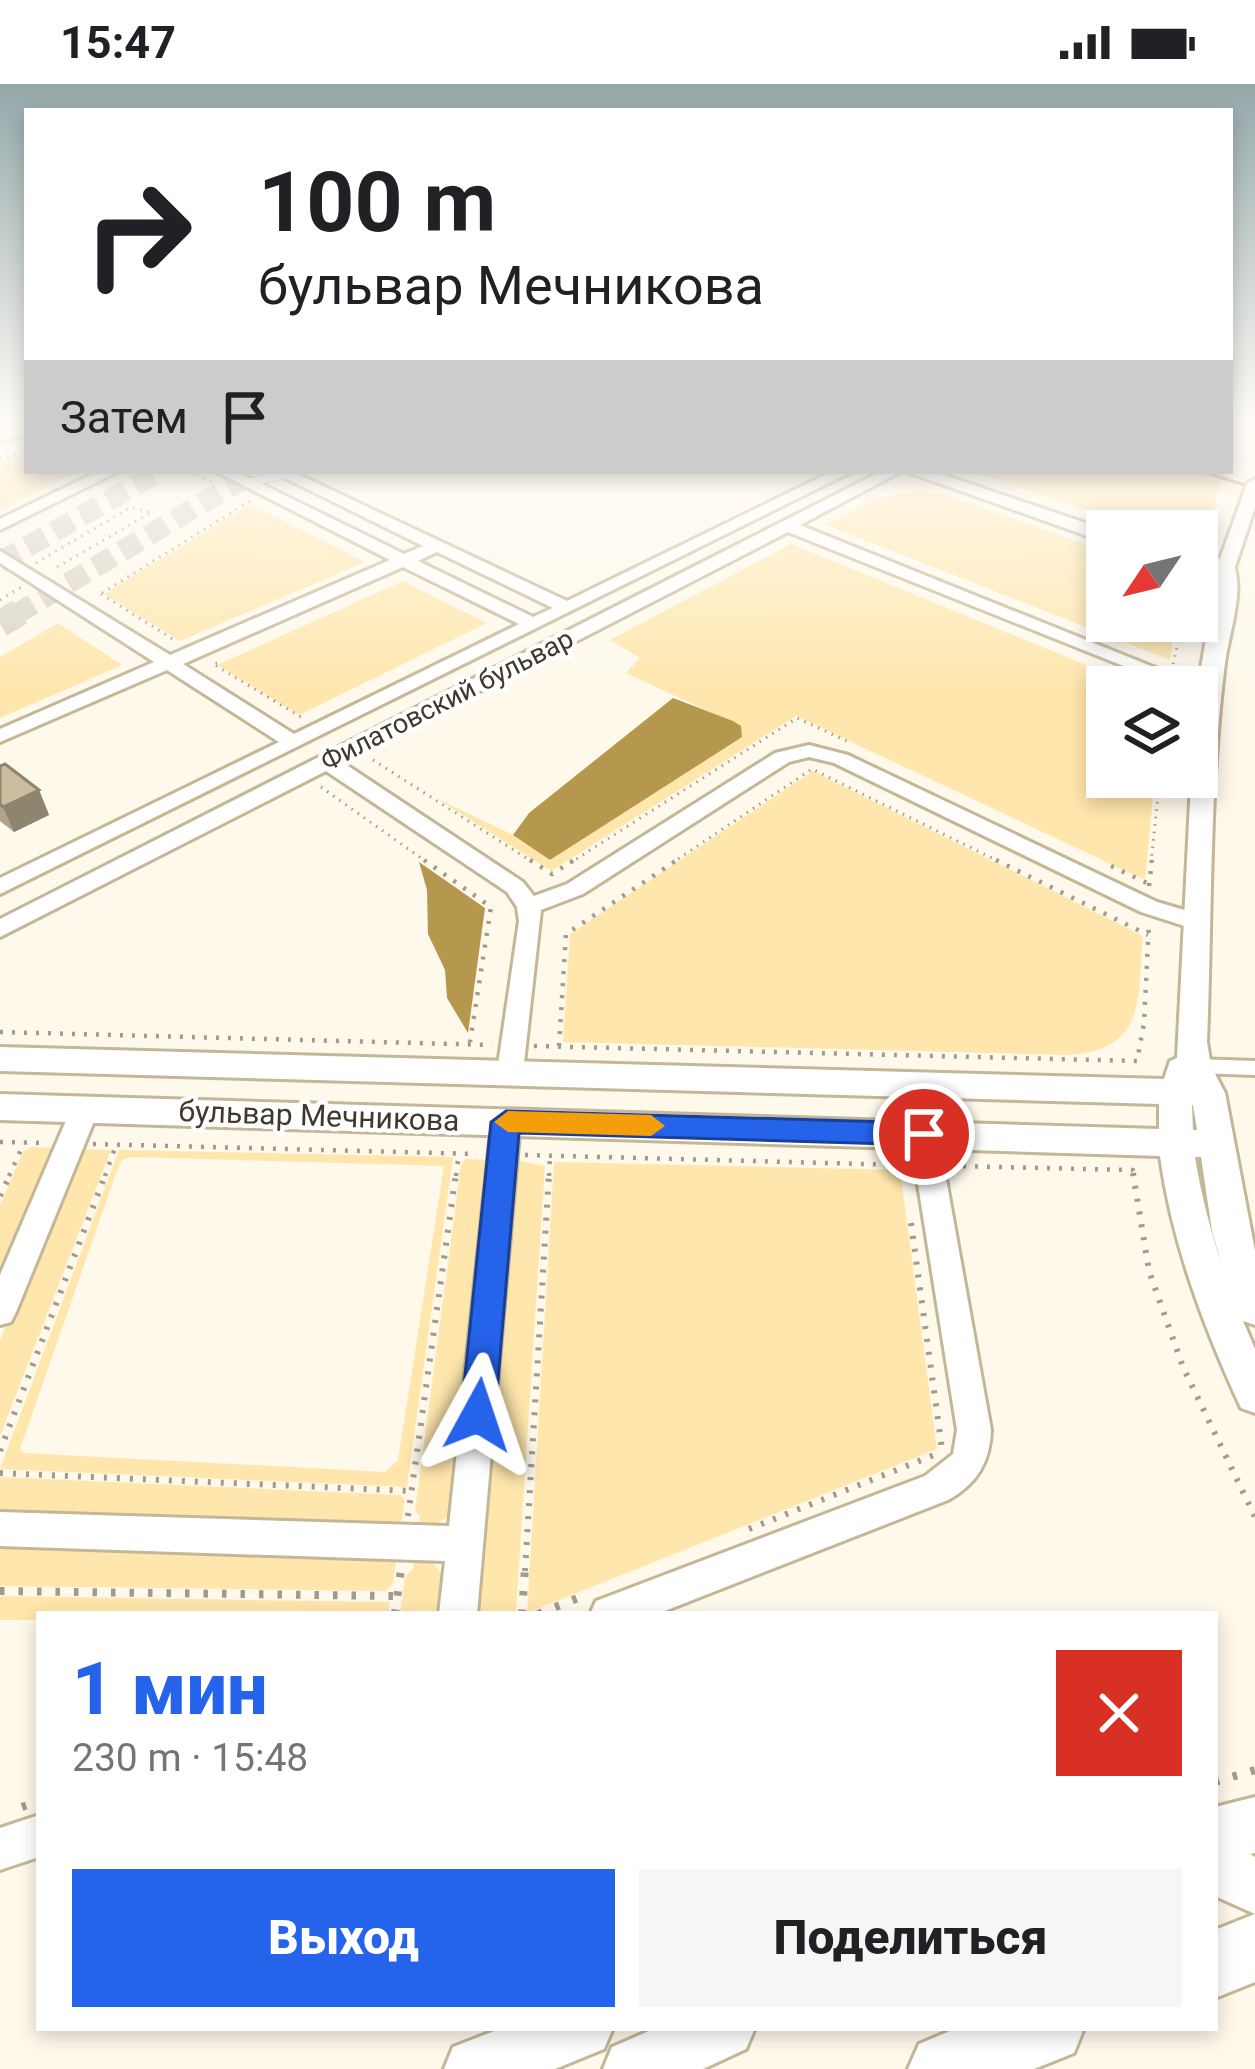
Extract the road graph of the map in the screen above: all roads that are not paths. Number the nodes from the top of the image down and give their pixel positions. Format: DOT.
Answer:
graph roads {
  1 [pos="32,510"];
  2 [pos="288,510"];
  3 [pos="363,510"];
  4 [pos="766,510"];
  5 [pos="820,510"];
  6 [pos="1027,510"];
  7 [pos="1055,510"];
  8 [pos="1247,510"];
  9 [pos="1086,520"];
  10 [pos="0,525"];
  11 [pos="788,526"];
  12 [pos="1086,530"];
  13 [pos="437,546"];
  14 [pos="0,556"];
  15 [pos="404,560"];
  16 [pos="1218,568"];
  17 [pos="1218,572"];
  18 [pos="1227,573"];
  19 [pos="566,607"];
  20 [pos="532,624"];
  21 [pos="169,663"];
  22 [pos="1135,666"];
  23 [pos="1206,666"];
  24 [pos="0,736"];
  25 [pos="293,742"];
  26 [pos="336,768"];
  27 [pos="1199,798"];
  28 [pos="0,887"];
  29 [pos="529,906"];
  30 [pos="1197,922"];
  31 [pos="0,929"];
  32 [pos="0,1059"];
  33 [pos="512,1059"];
  34 [pos="1255,1068"];
  35 [pos="1192,1073"];
  36 [pos="0,1107"];
  37 [pos="85,1109"];
  38 [pos="504,1138"];
  39 [pos="1195,1143"];
  40 [pos="927,1150"];
  41 [pos="1255,1309"];
  42 [pos="0,1312"];
  43 [pos="1255,1395"];
  44 [pos="0,1529"];
  45 [pos="465,1544"];
  46 [pos="605,1601"];
  47 [pos="458,1611"];
  48 [pos="1255,1825"];
  49 [pos="1218,1834"];
  50 [pos="36,1837"];
  51 [pos="0,1849"];
  52 [pos="1218,1868"];
  53 [pos="1255,1886"];
  54 [pos="1255,1948"];
  55 [pos="1218,1963"];
  56 [pos="575,2031"];
  57 [pos="718,2031"];
  58 [pos="1041,2031"];
  59 [pos="475,2069"];
  60 [pos="634,2069"];
  61 [pos="944,2069"];
  1 -- 10 [label="street"];
  2 -- 15 [label="street"];
  3 -- 13 [label="street"];
  4 -- 19 [label="street, Филатовский бульвар"];
  5 -- 11 [label="street, Филатовский бульвар"];
  6 -- 12 [label="street"];
  7 -- 9 [label="street"];
  8 -- 18 [label="street"];
  11 -- 22 [label="street"];
  11 -- 26 [label="street, Филатовский бульвар"];
  13 -- 15 [label="street"];
  13 -- 19 [label="street"];
  14 -- 21 [label="street"];
  15 -- 20 [label="street"];
  15 -- 21 [label="street"];
  16 -- 18 [label="street"];
  17 -- 18 [label="street"];
  18 -- 23 [label="street"];
  19 -- 20 [label="street, Филатовский бульвар"];
  20 -- 25 [label="street, Филатовский бульвар"];
  21 -- 24 [label="street"];
  21 -- 25 [label="street"];
  25 -- 28 [label="street, Филатовский бульвар"];
  26 -- 29 [label="street"];
  26 -- 31 [label="street, Филатовский бульвар"];
  27 -- 30 [label="street"];
  29 -- 30 [label="street"];
  29 -- 33 [label="street"];
  30 -- 35 [label="street"];
  32 -- 33 [label="street, бульвар Мечникова"];
  33 -- 35 [label="street, бульвар Мечникова"];
  34 -- 35 [label="lane"];
  35 -- 39 [label="street"];
  36 -- 37 [label="street, бульвар Мечникова"];
  37 -- 38 [label="street, бульвар Мечникова"];
  37 -- 42 [label="street"];
  38 -- 40 [label="street, бульвар Мечникова"];
  38 -- 45 [label="street"];
  39 -- 40 [label="street, бульвар Мечникова"];
  39 -- 41 [label="street"];
  39 -- 43 [label="street"];
  40 -- 46 [label="street"];
  44 -- 45 [label="street"];
  45 -- 47 [label="street"];
  48 -- 49 [label="main road"];
  50 -- 51 [label="street"];
  52 -- 53 [label="main road"];
  54 -- 55 [label="highway"];
  56 -- 59 [label="main road"];
  57 -- 60 [label="main road"];
  58 -- 61 [label="highway"];
}
